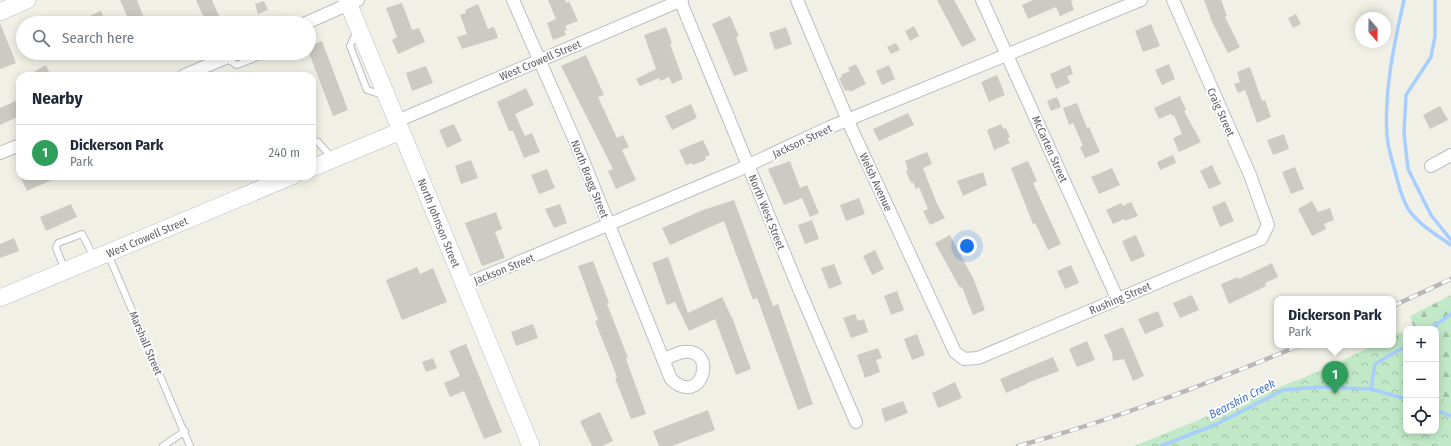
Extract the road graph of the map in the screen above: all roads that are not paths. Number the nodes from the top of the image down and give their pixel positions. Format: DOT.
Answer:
graph roads {
  1 [pos="27,0"];
  2 [pos="513,0"];
  3 [pos="681,0"];
  4 [pos="797,0"];
  5 [pos="982,0"];
  6 [pos="1141,0"];
  7 [pos="1173,0"];
  8 [pos="351,1"];
  9 [pos="0,12"];
  10 [pos="316,18"];
  11 [pos="1007,55"];
  12 [pos="220,60"];
  13 [pos="228,60"];
  14 [pos="250,60"];
  15 [pos="540,60"];
  16 [pos="192,72"];
  17 [pos="849,120"];
  18 [pos="399,126"];
  19 [pos="316,141"];
  20 [pos="16,147"];
  21 [pos="0,153"];
  22 [pos="1451,155"];
  23 [pos="333,159"];
  24 [pos="748,165"];
  25 [pos="316,166"];
  26 [pos="1431,166"];
  27 [pos="278,180"];
  28 [pos="1268,225"];
  29 [pos="609,226"];
  30 [pos="101,256"];
  31 [pos="65,271"];
  32 [pos="464,285"];
  33 [pos="0,298"];
  34 [pos="1117,298"];
  35 [pos="964,359"];
  36 [pos="663,360"];
  37 [pos="856,422"];
  38 [pos="185,431"];
  39 [pos="162,446"];
  40 [pos="190,446"];
  41 [pos="531,446"];
  1 -- 9 [label="main road"];
  2 -- 15 [label="street, North Bragg Street"];
  3 -- 15 [label="street, West Crowell Street"];
  3 -- 24 [label="street, North West Street"];
  4 -- 17 [label="street, Welsh Avenue"];
  5 -- 11 [label="street, McCarten Street"];
  6 -- 11 [label="street, Jackson Street"];
  7 -- 28 [label="street, Craig Street"];
  8 -- 10 [label="street"];
  8 -- 18 [label="main road, North Johnson Street"];
  11 -- 17 [label="street, Jackson Street"];
  11 -- 34 [label="street, McCarten Street"];
  12 -- 16 [label="street"];
  13 -- 14 [label="lane"];
  15 -- 18 [label="street, West Crowell Street"];
  15 -- 29 [label="street, North Bragg Street"];
  17 -- 24 [label="street, Jackson Street"];
  17 -- 35 [label="street, Welsh Avenue"];
  18 -- 23 [label="main road, West Crowell Street"];
  18 -- 32 [label="main road, North Johnson Street"];
  19 -- 23 [label="lane"];
  20 -- 21 [label="street"];
  22 -- 26 [label="street"];
  23 -- 25 [label="main road, West Crowell Street"];
  24 -- 29 [label="street, Jackson Street"];
  24 -- 37 [label="street, North West Street"];
  27 -- 30 [label="main road, West Crowell Street"];
  28 -- 34 [label="street, Rushing Street"];
  29 -- 32 [label="street, Jackson Street"];
  29 -- 36 [label="street, North Bragg Street"];
  30 -- 31 [label="main road, West Crowell Street"];
  30 -- 31 [label="lane, Marshall Street"];
  30 -- 38 [label="lane, Marshall Street"];
  31 -- 33 [label="main road, West Crowell Street"];
  32 -- 41 [label="main road, North Johnson Street"];
  34 -- 35 [label="street, Rushing Street"];
  38 -- 39 [label="lane"];
  38 -- 40 [label="lane, Marshall Street"];
}
